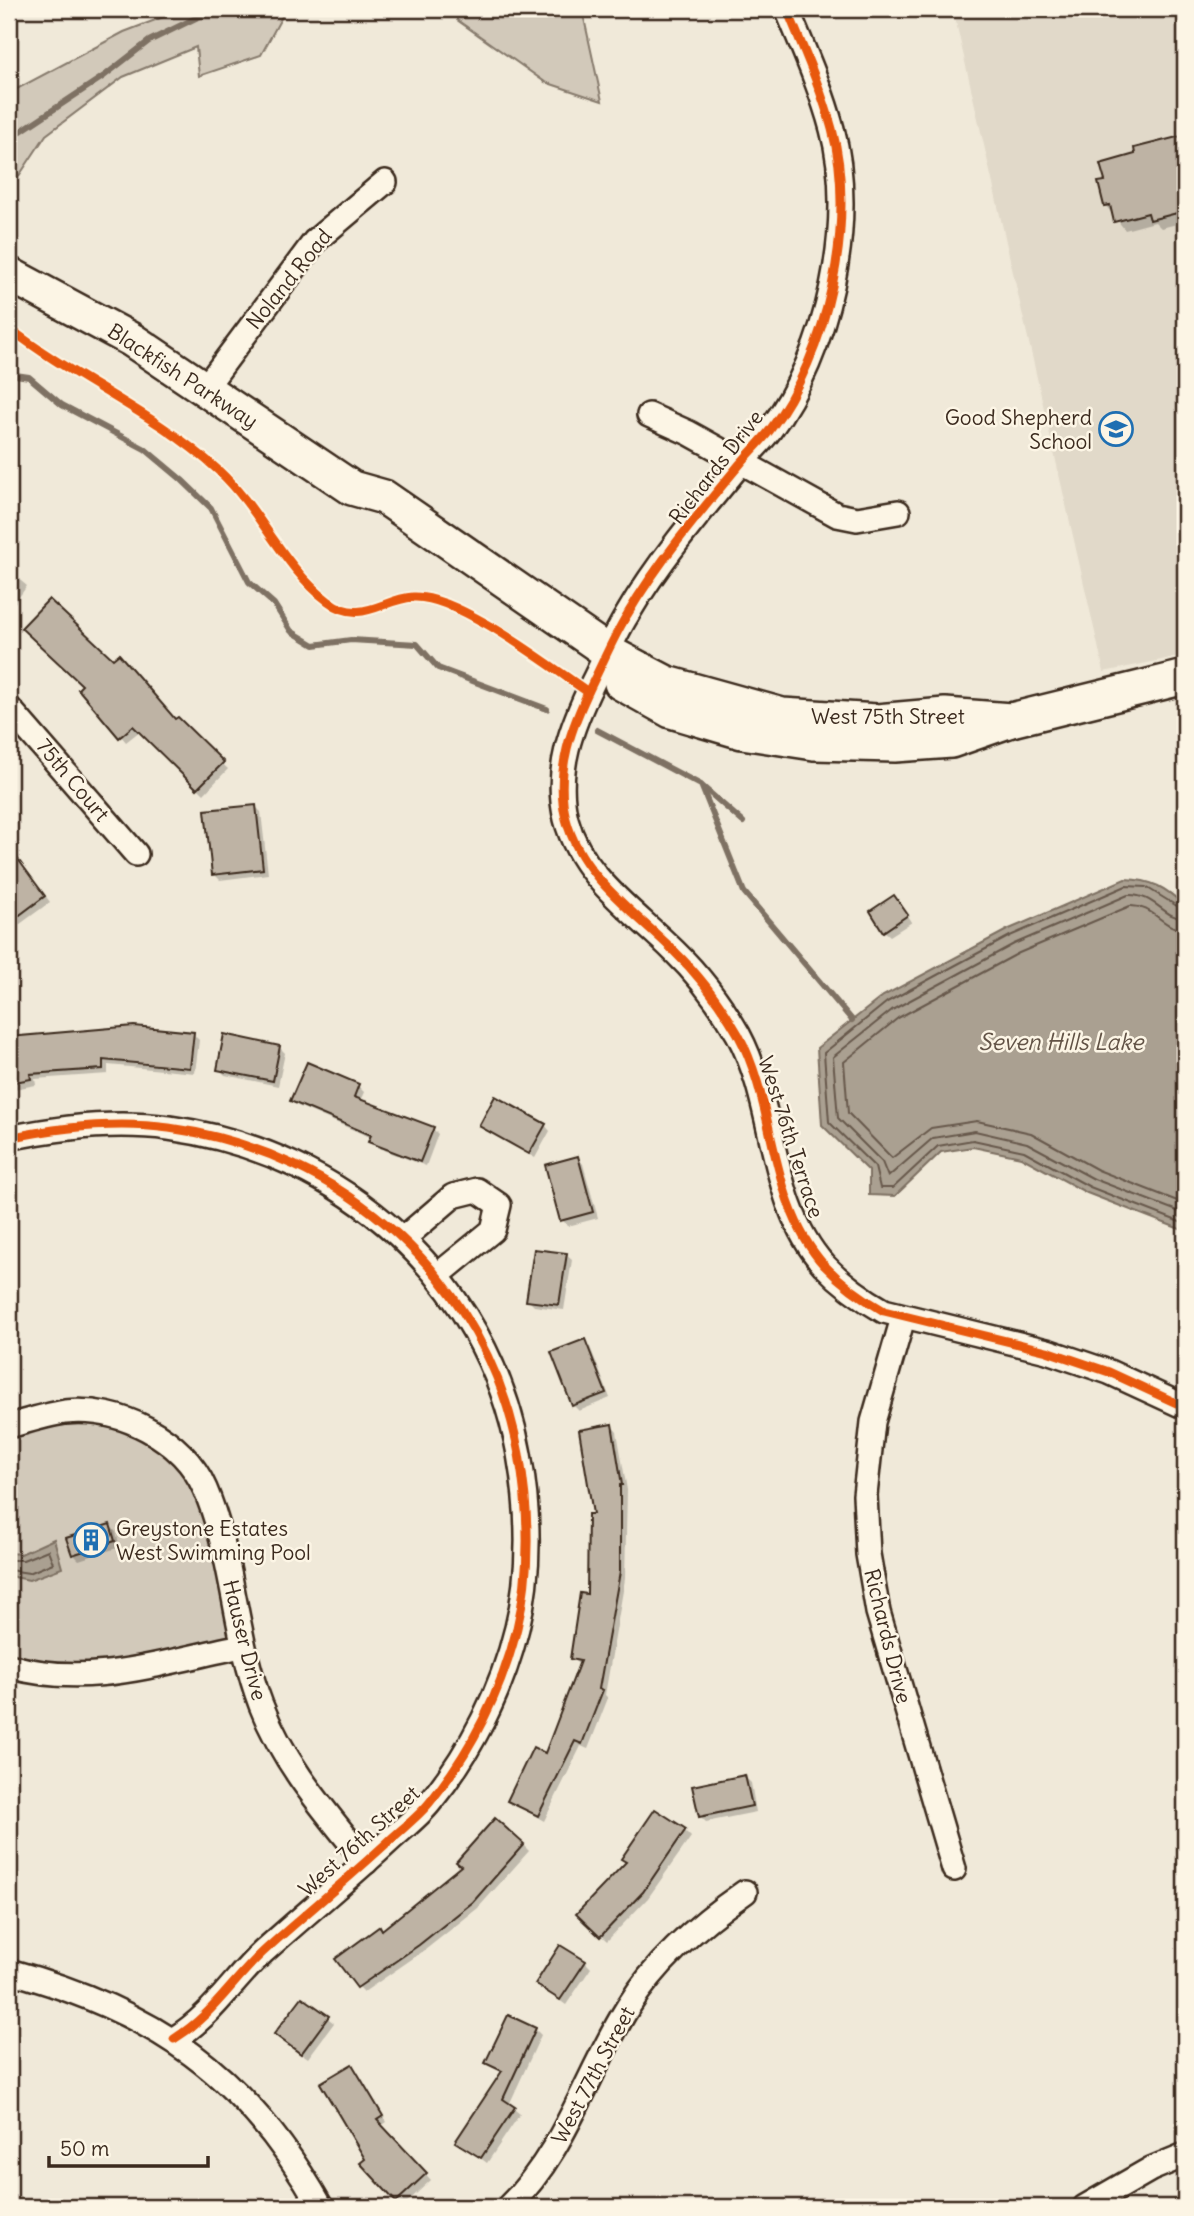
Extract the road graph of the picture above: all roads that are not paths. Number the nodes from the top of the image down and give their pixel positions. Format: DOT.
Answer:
graph roads {
  1 [pos="787,9"];
  2 [pos="385,182"];
  3 [pos="9,274"];
  4 [pos="205,388"];
  5 [pos="649,415"];
  6 [pos="741,463"];
  7 [pos="898,512"];
  8 [pos="603,662"];
  9 [pos="1185,677"];
  10 [pos="9,708"];
  11 [pos="136,854"];
  12 [pos="9,1138"];
  13 [pos="404,1238"];
  14 [pos="438,1275"];
  15 [pos="903,1318"];
  16 [pos="1185,1407"];
  17 [pos="9,1426"];
  18 [pos="242,1646"];
  19 [pos="9,1667"];
  20 [pos="366,1862"];
  21 [pos="954,1869"];
  22 [pos="745,1892"];
  23 [pos="9,1971"];
  24 [pos="174,2039"];
  25 [pos="1185,2155"];
  26 [pos="321,2207"];
  27 [pos="508,2207"];
  28 [pos="1085,2207"];
  1 -- 6 [label="street, Richards Drive"];
  2 -- 4 [label="street, Noland Road"];
  3 -- 4 [label="main road, Blackfish Parkway"];
  4 -- 8 [label="main road, Blackfish Parkway"];
  5 -- 6 [label="street"];
  6 -- 7 [label="street"];
  6 -- 8 [label="street, Richards Drive"];
  8 -- 9 [label="main road, West 75th Street"];
  8 -- 15 [label="street, West 76th Terrace"];
  10 -- 11 [label="street, 75th Court"];
  12 -- 13 [label="street, West 76th Street"];
  13 -- 14 [label="street, West 76th Street"];
  13 -- 14 [label="street"];
  14 -- 20 [label="street, West 76th Street"];
  15 -- 16 [label="street, West 76th Terrace"];
  15 -- 21 [label="street, Richards Drive"];
  17 -- 18 [label="street, Hauser Drive"];
  18 -- 19 [label="street"];
  18 -- 20 [label="street, Hauser Drive"];
  20 -- 24 [label="street, West 76th Street"];
  22 -- 27 [label="street, West 77th Street"];
  23 -- 24 [label="street"];
  24 -- 26 [label="street"];
  25 -- 28 [label="street"];
}
